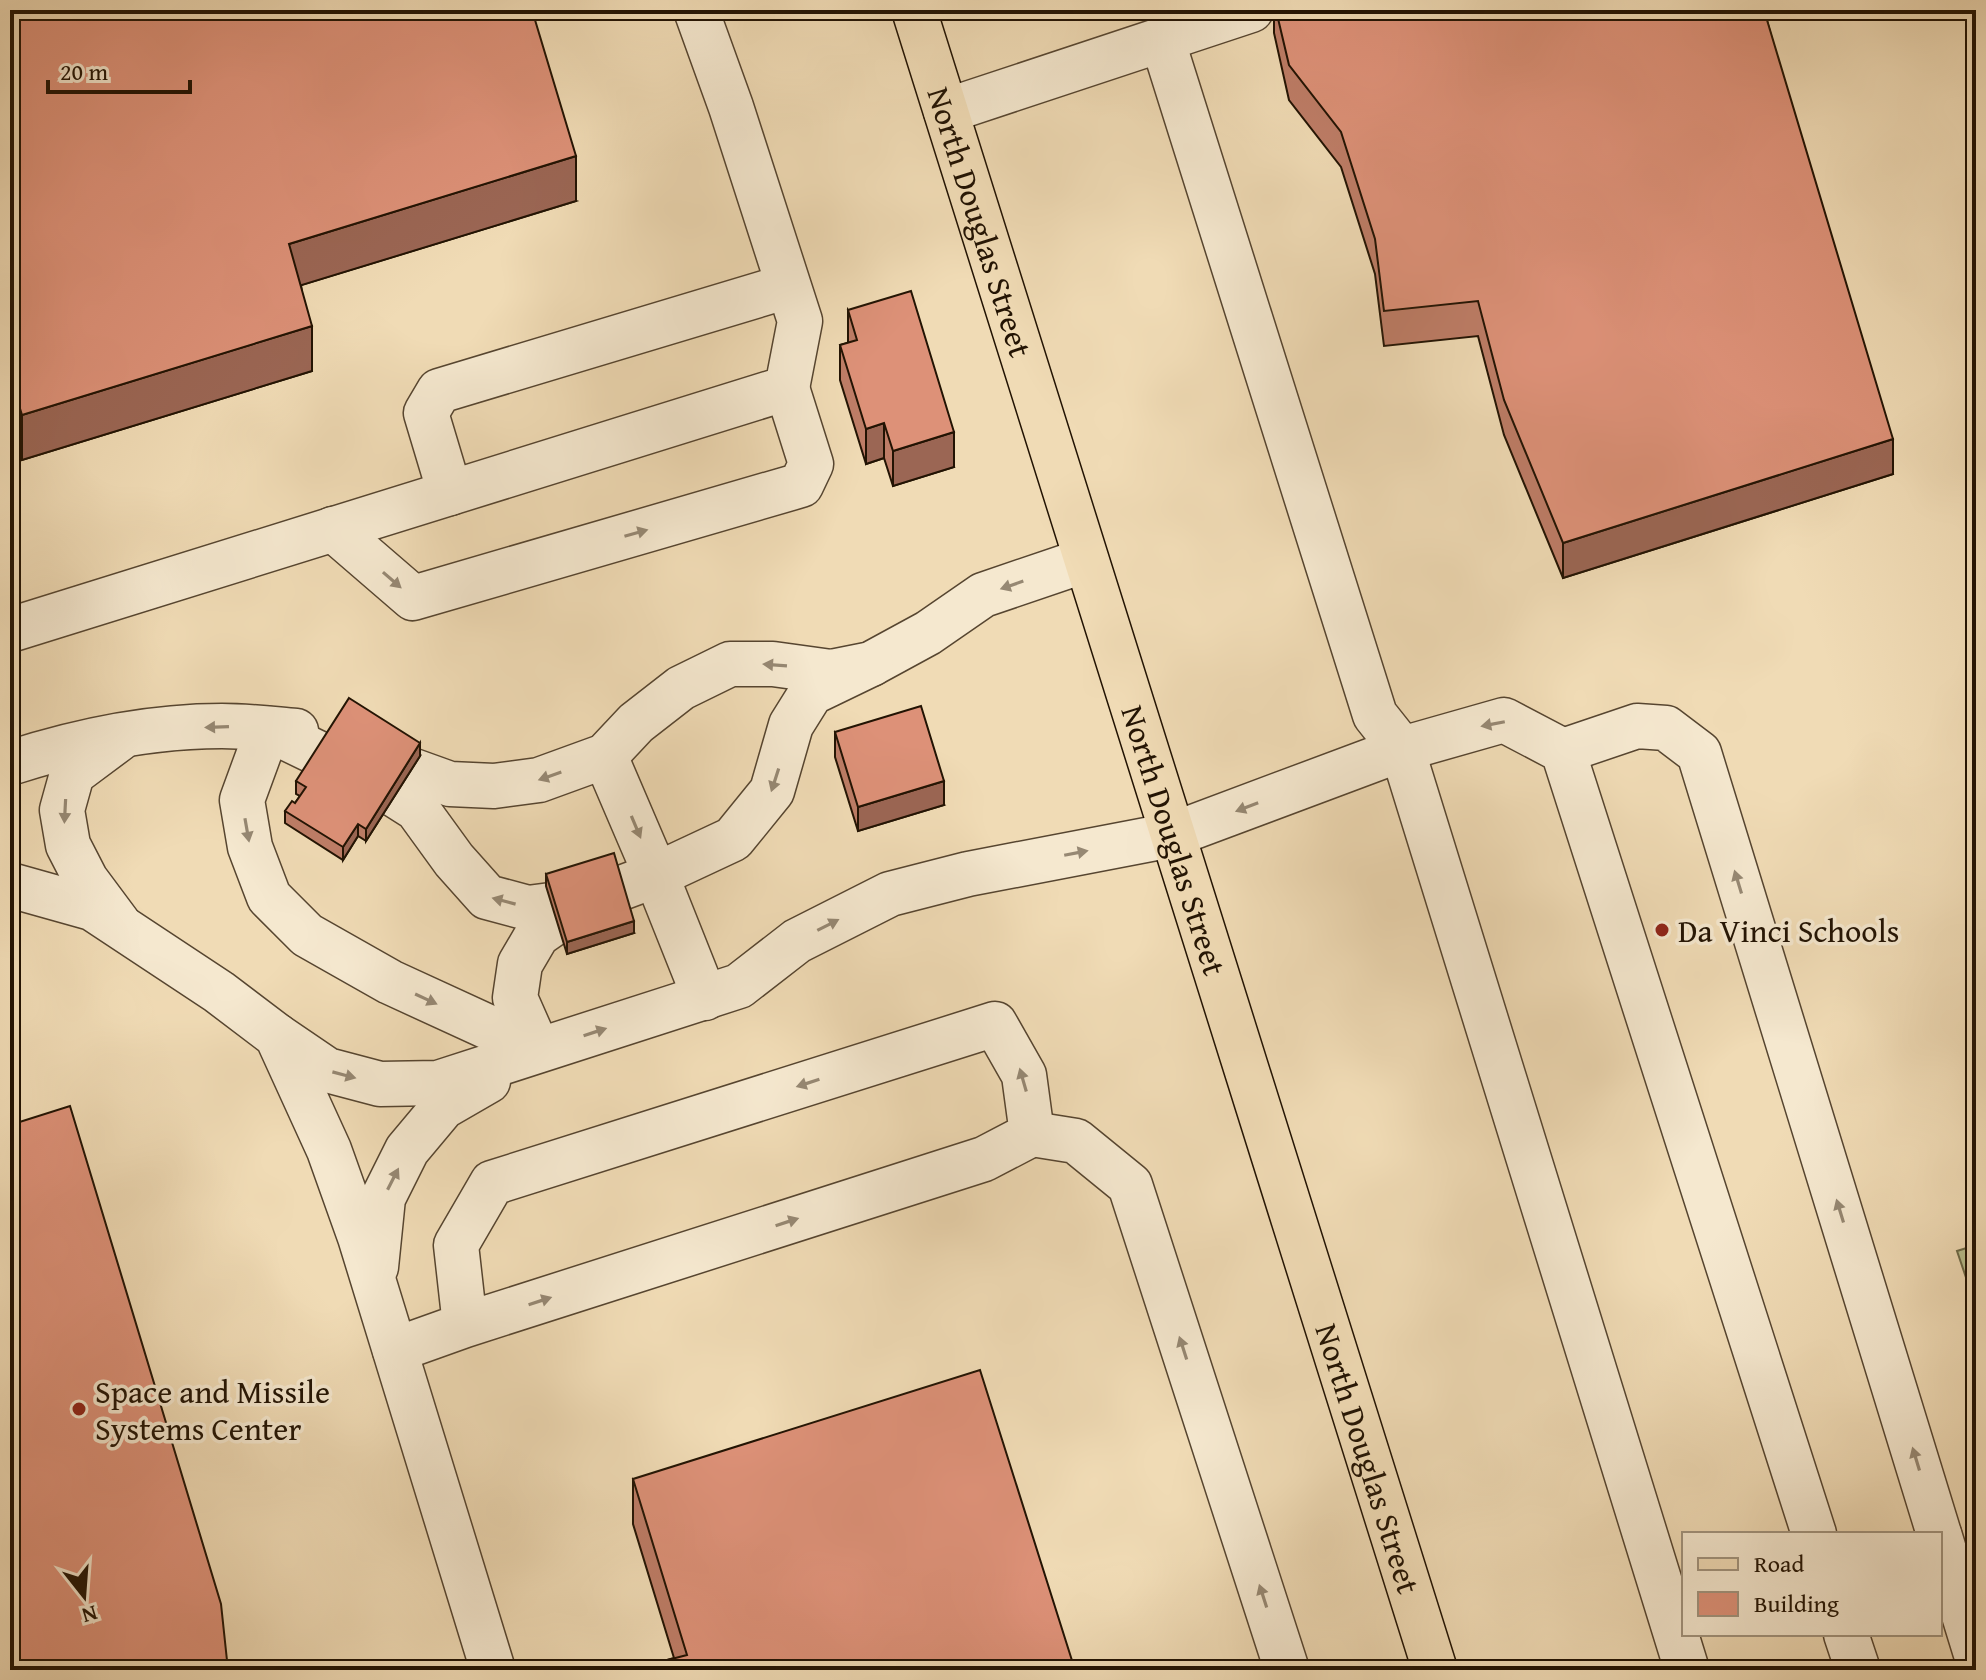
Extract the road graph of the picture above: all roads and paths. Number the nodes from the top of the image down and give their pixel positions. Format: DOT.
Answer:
graph roads {
  1 [pos="696,10"];
  2 [pos="1251,10"];
  3 [pos="918,11"];
  4 [pos="1162,39"];
  5 [pos="946,111"];
  6 [pos="788,286"];
  7 [pos="787,388"];
  8 [pos="450,493"];
  9 [pos="333,529"];
  10 [pos="1086,560"];
  11 [pos="10,630"];
  12 [pos="871,664"];
  13 [pos="268,729"];
  14 [pos="127,733"];
  15 [pos="1402,749"];
  16 [pos="1563,751"];
  17 [pos="605,756"];
  18 [pos="10,763"];
  19 [pos="1172,835"];
  20 [pos="656,875"];
  21 [pos="10,885"];
  22 [pos="589,900"];
  23 [pos="123,929"];
  24 [pos="705,998"];
  25 [pos="277,1036"];
  26 [pos="538,1050"];
  27 [pos="1032,1134"];
  28 [pos="374,1282"];
  29 [pos="465,1325"];
  30 [pos="395,1350"];
  31 [pos="1813,1532"];
  32 [pos="1939,1532"];
  33 [pos="1942,1543"];
  34 [pos="1847,1636"];
  35 [pos="1976,1654"];
  36 [pos="493,1670"];
  37 [pos="1287,1670"];
  38 [pos="1435,1670"];
  39 [pos="1687,1670"];
  40 [pos="1858,1670"];
  1 -- 6 [label="lane"];
  2 -- 4 [label="lane"];
  3 -- 5 [label="main road, North Douglas Street"];
  4 -- 5 [label="lane"];
  4 -- 15 [label="lane"];
  5 -- 10 [label="main road, North Douglas Street"];
  6 -- 7 [label="lane"];
  6 -- 8 [label="lane"];
  7 -- 8 [label="lane"];
  9 -- 7 [label="lane, one-way"];
  8 -- 9 [label="lane"];
  9 -- 11 [label="lane"];
  10 -- 12 [label="lane, one-way"];
  10 -- 19 [label="main road, North Douglas Street"];
  12 -- 17 [label="lane, one-way"];
  12 -- 20 [label="lane, one-way"];
  13 -- 14 [label="lane, one-way"];
  17 -- 13 [label="lane, one-way"];
  22 -- 13 [label="lane, one-way"];
  13 -- 26 [label="lane, one-way"];
  14 -- 18 [label="lane"];
  14 -- 23 [label="lane, one-way"];
  16 -- 15 [label="lane, one-way"];
  15 -- 19 [label="lane, one-way"];
  15 -- 39 [label="lane"];
  16 -- 31 [label="lane"];
  32 -- 16 [label="lane, one-way"];
  17 -- 20 [label="lane, one-way"];
  24 -- 19 [label="lane, one-way"];
  19 -- 38 [label="main road, North Douglas Street"];
  20 -- 22 [label="lane"];
  20 -- 24 [label="lane"];
  21 -- 23 [label="lane"];
  22 -- 26 [label="lane"];
  23 -- 25 [label="lane"];
  26 -- 24 [label="lane, one-way"];
  25 -- 26 [label="lane, one-way"];
  25 -- 28 [label="lane"];
  28 -- 26 [label="lane, one-way"];
  29 -- 27 [label="lane, one-way"];
  27 -- 29 [label="lane, one-way"];
  37 -- 27 [label="lane, one-way"];
  28 -- 30 [label="lane"];
  29 -- 30 [label="lane"];
  30 -- 36 [label="lane"];
  33 -- 35 [label="lane"];
  34 -- 40 [label="lane"];
}
